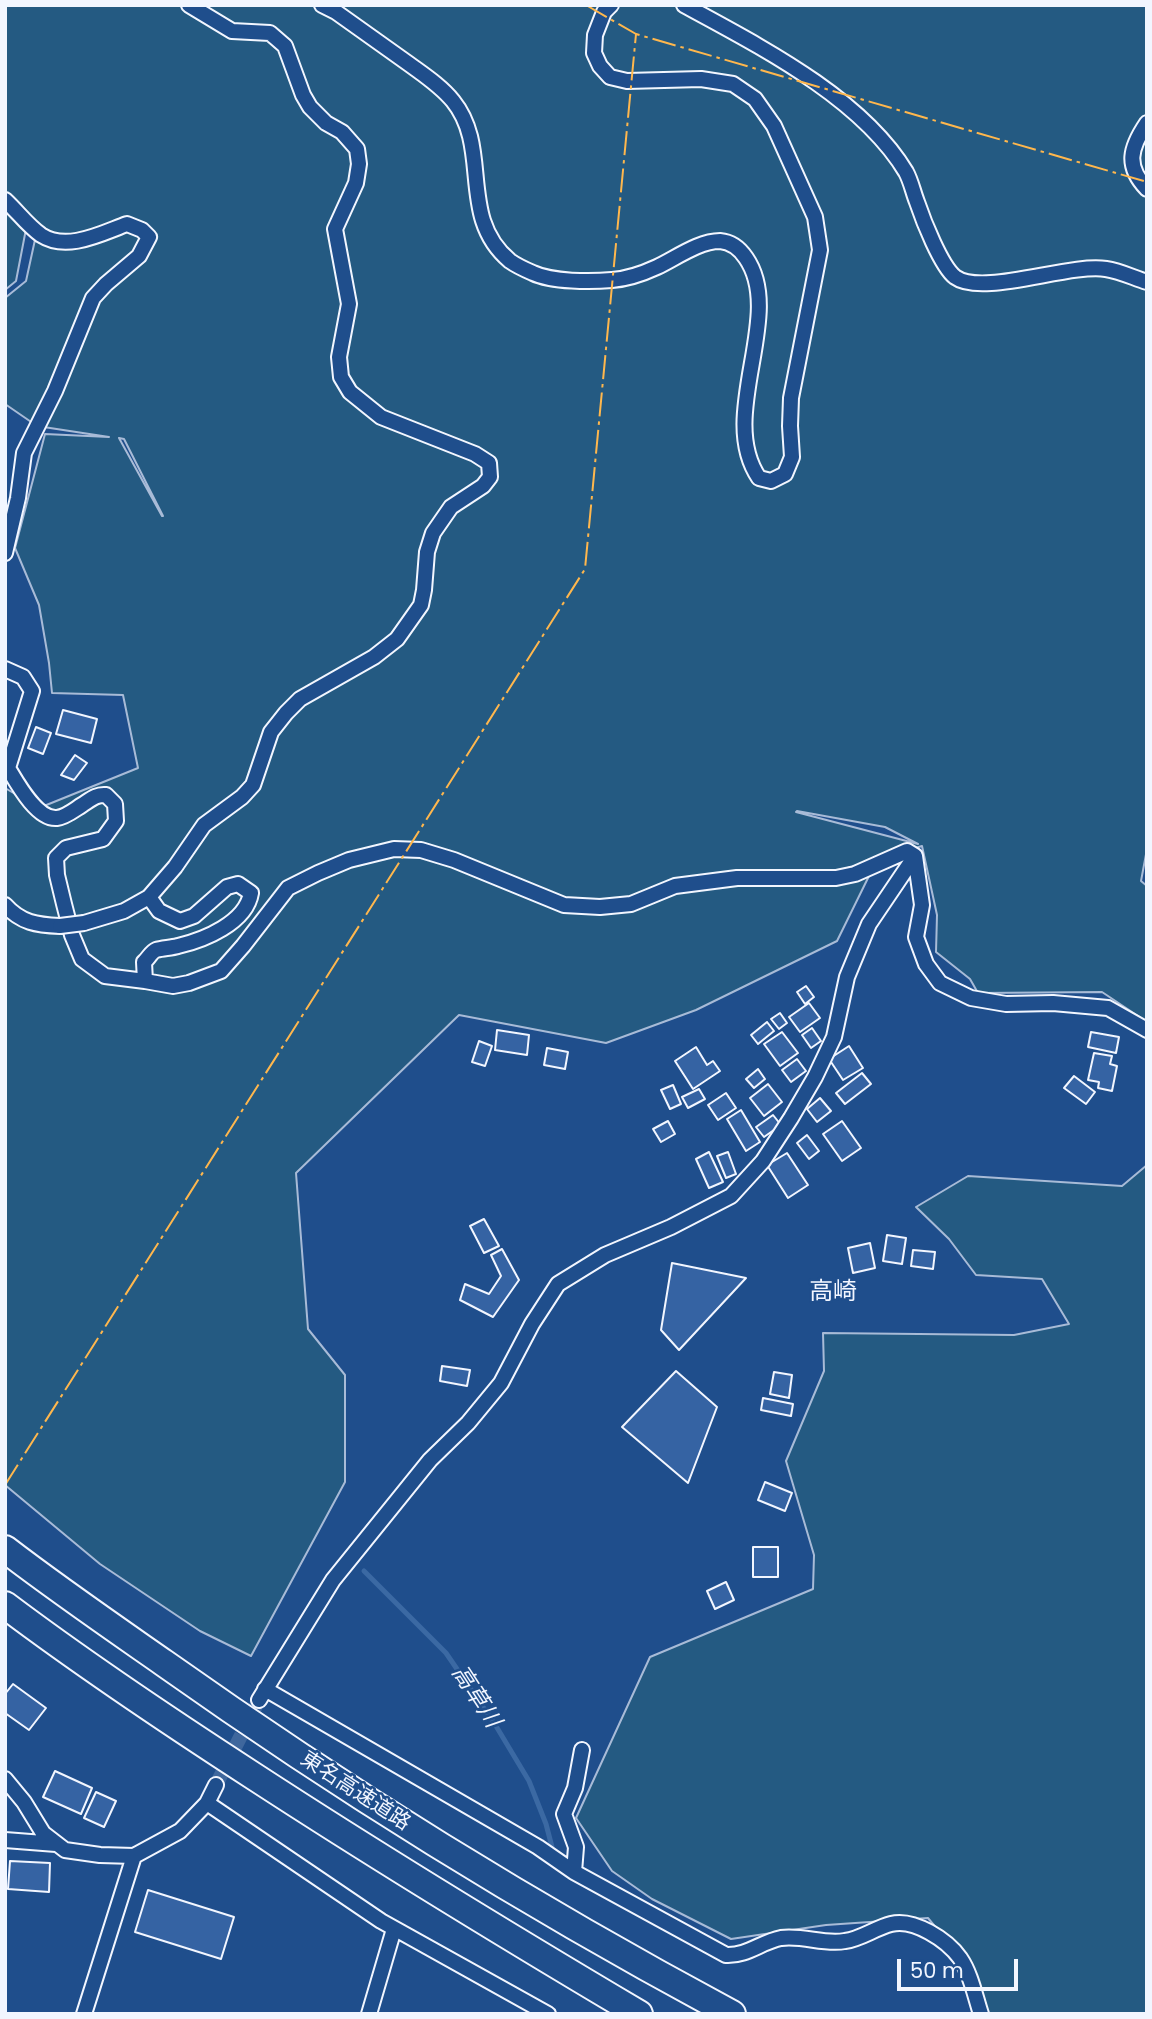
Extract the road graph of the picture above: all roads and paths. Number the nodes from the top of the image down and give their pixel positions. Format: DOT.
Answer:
graph roads {
  1 [pos="189,5"];
  2 [pos="322,5"];
  3 [pos="611,5"];
  4 [pos="684,5"];
  5 [pos="1147,124"];
  6 [pos="1147,189"];
  7 [pos="5,200"];
  8 [pos="1147,282"];
  9 [pos="5,553"];
  10 [pos="5,669"];
  11 [pos="7,768"];
  12 [pos="915,856"];
  13 [pos="149,897"];
  14 [pos="5,905"];
  15 [pos="145,981"];
  16 [pos="1147,1030"];
  17 [pos="5,1549"];
  18 [pos="5,1605"];
  19 [pos="582,1750"];
  20 [pos="5,1779"];
  21 [pos="216,1785"];
  22 [pos="207,1803"];
  23 [pos="5,1840"];
  24 [pos="57,1844"];
  25 [pos="134,1856"];
  26 [pos="574,1872"];
  27 [pos="394,1929"];
  28 [pos="541,2010"];
  29 [pos="729,2012"];
  30 [pos="84,2014"];
  31 [pos="369,2014"];
  32 [pos="639,2014"];
  33 [pos="981,2014"];
  1 -- 13 [label="street"];
  2 -- 3 [label="street"];
  4 -- 8 [label="street"];
  5 -- 6 [label="street"];
  7 -- 9 [label="street"];
  10 -- 11 [label="street"];
  11 -- 15 [label="street"];
  12 -- 15 [label="street"];
  12 -- 16 [label="street"];
  12 -- 26 [label="street"];
  13 -- 14 [label="street, bridge"];
  13 -- 15 [label="street"];
  17 -- 29 [label="highway, 東名高速道路"];
  18 -- 32 [label="highway, 東名高速道路"];
  19 -- 26 [label="street"];
  20 -- 24 [label="street"];
  21 -- 22 [label="street"];
  22 -- 25 [label="street"];
  22 -- 27 [label="street"];
  23 -- 24 [label="street"];
  24 -- 25 [label="street"];
  25 -- 30 [label="street"];
  26 -- 33 [label="street"];
  27 -- 28 [label="street"];
  27 -- 31 [label="street"];
}
